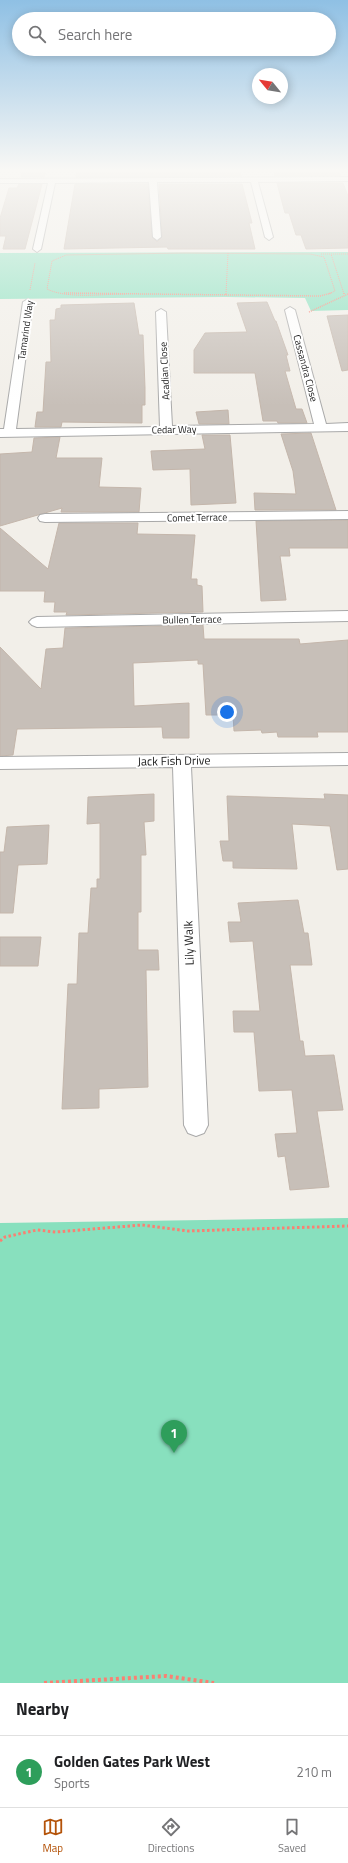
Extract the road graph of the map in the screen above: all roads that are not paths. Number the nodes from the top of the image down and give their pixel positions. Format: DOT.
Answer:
graph roads {
  1 [pos="28,302"];
  2 [pos="290,310"];
  3 [pos="161,312"];
  4 [pos="322,427"];
  5 [pos="348,427"];
  6 [pos="166,429"];
  7 [pos="5,433"];
  8 [pos="348,515"];
  9 [pos="45,518"];
  10 [pos="348,616"];
  11 [pos="37,622"];
  12 [pos="348,759"];
  13 [pos="182,760"];
  14 [pos="0,763"];
  15 [pos="196,1125"];
  1 -- 7 [label="street, Tamarind Way"];
  2 -- 4 [label="street, Cassandra Close"];
  3 -- 6 [label="street, Acadian Close"];
  4 -- 5 [label="street, Cedar Way"];
  4 -- 6 [label="street, Cedar Way"];
  6 -- 7 [label="street, Cedar Way"];
  8 -- 9 [label="street, Comet Terrace"];
  10 -- 11 [label="street, Bullen Terrace"];
  12 -- 13 [label="street, Jack Fish Drive"];
  13 -- 14 [label="street, Jack Fish Drive"];
  13 -- 15 [label="street, Lily Walk"];
}
